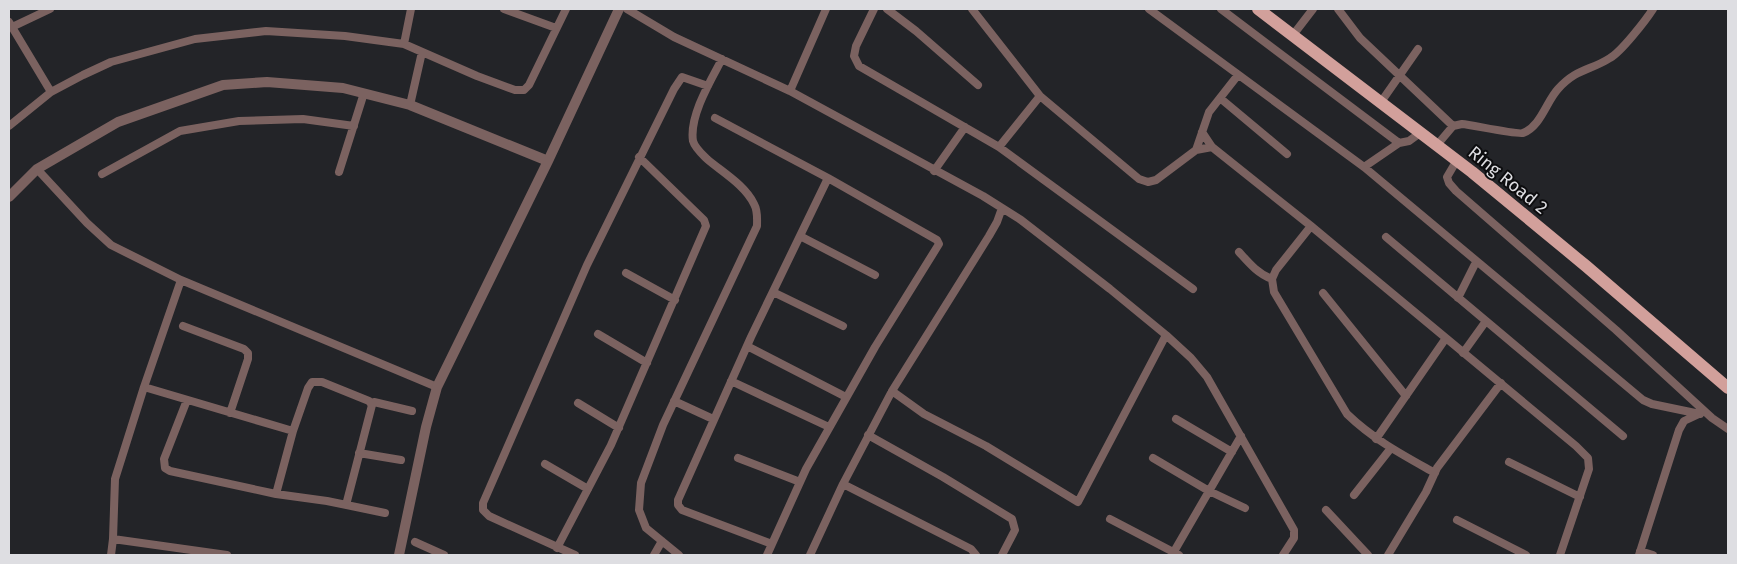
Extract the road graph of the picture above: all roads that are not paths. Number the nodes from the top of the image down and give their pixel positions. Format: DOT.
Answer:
graph roads {
  1 [pos="50,9"];
  2 [pos="411,9"];
  3 [pos="504,9"];
  4 [pos="566,9"];
  5 [pos="619,9"];
  6 [pos="627,9"];
  7 [pos="826,9"];
  8 [pos="874,9"];
  9 [pos="887,9"];
  10 [pos="972,9"];
  11 [pos="1149,9"];
  12 [pos="1221,9"];
  13 [pos="1258,9"];
  14 [pos="1313,9"];
  15 [pos="1338,9"];
  16 [pos="1653,9"];
  17 [pos="36,12"];
  18 [pos="10,24"];
  19 [pos="556,28"];
  20 [pos="1293,35"];
  21 [pos="404,44"];
  22 [pos="1418,49"];
  23 [pos="422,52"];
  24 [pos="722,59"];
  25 [pos="1238,75"];
  26 [pos="1400,76"];
  27 [pos="978,85"];
  28 [pos="708,86"];
  29 [pos="790,91"];
  30 [pos="51,92"];
  31 [pos="364,93"];
  32 [pos="1040,96"];
  33 [pos="1220,98"];
  34 [pos="1381,102"];
  35 [pos="410,105"];
  36 [pos="715,118"];
  37 [pos="9,126"];
  38 [pos="354,126"];
  39 [pos="1453,126"];
  40 [pos="965,127"];
  41 [pos="1202,132"];
  42 [pos="1420,133"];
  43 [pos="1399,143"];
  44 [pos="1437,145"];
  45 [pos="999,147"];
  46 [pos="1212,148"];
  47 [pos="1196,150"];
  48 [pos="1287,154"];
  49 [pos="639,156"];
  50 [pos="1456,160"];
  51 [pos="548,161"];
  52 [pos="1364,167"];
  53 [pos="37,169"];
  54 [pos="934,170"];
  55 [pos="339,172"];
  56 [pos="102,174"];
  57 [pos="828,178"];
  58 [pos="9,197"];
  59 [pos="1002,208"];
  60 [pos="1311,226"];
  61 [pos="800,236"];
  62 [pos="1386,237"];
  63 [pos="1239,252"];
  64 [pos="1476,262"];
  65 [pos="626,273"];
  66 [pos="875,275"];
  67 [pos="1272,279"];
  68 [pos="181,280"];
  69 [pos="1193,289"];
  70 [pos="773,292"];
  71 [pos="1322,293"];
  72 [pos="1458,298"];
  73 [pos="675,300"];
  74 [pos="1486,321"];
  75 [pos="183,326"];
  76 [pos="843,326"];
  77 [pos="598,334"];
  78 [pos="1166,336"];
  79 [pos="1446,338"];
  80 [pos="747,346"];
  81 [pos="1463,352"];
  82 [pos="647,363"];
  83 [pos="731,381"];
  84 [pos="1501,383"];
  85 [pos="144,387"];
  86 [pos="437,387"];
  87 [pos="1728,388"];
  88 [pos="892,391"];
  89 [pos="1406,396"];
  90 [pos="846,397"];
  91 [pos="187,400"];
  92 [pos="674,401"];
  93 [pos="371,403"];
  94 [pos="578,403"];
  95 [pos="412,411"];
  96 [pos="230,413"];
  97 [pos="1700,414"];
  98 [pos="1712,418"];
  99 [pos="714,419"];
  100 [pos="1176,419"];
  101 [pos="829,427"];
  102 [pos="619,428"];
  103 [pos="1728,429"];
  104 [pos="293,431"];
  105 [pos="868,435"];
  106 [pos="1241,436"];
  107 [pos="1623,436"];
  108 [pos="1376,439"];
  109 [pos="1391,448"];
  110 [pos="1232,452"];
  111 [pos="359,453"];
  112 [pos="738,458"];
  113 [pos="1152,458"];
  114 [pos="401,460"];
  115 [pos="1509,462"];
  116 [pos="545,464"];
  117 [pos="1435,473"];
  118 [pos="800,482"];
  119 [pos="843,484"];
  120 [pos="588,489"];
  121 [pos="1209,492"];
  122 [pos="276,494"];
  123 [pos="1354,495"];
  124 [pos="1580,497"];
  125 [pos="346,505"];
  126 [pos="1245,508"];
  127 [pos="1326,510"];
  128 [pos="385,513"];
  129 [pos="1110,519"];
  130 [pos="1457,520"];
  131 [pos="113,539"];
  132 [pos="662,541"];
  133 [pos="415,542"];
  134 [pos="772,544"];
  135 [pos="557,548"];
  136 [pos="173,552"];
  137 [pos="1640,553"];
  138 [pos="1175,554"];
  139 [pos="111,555"];
  140 [pos="227,555"];
  141 [pos="399,555"];
  142 [pos="444,555"];
  143 [pos="575,555"];
  144 [pos="654,555"];
  145 [pos="679,555"];
  146 [pos="766,555"];
  147 [pos="810,555"];
  148 [pos="976,555"];
  149 [pos="1002,555"];
  150 [pos="1284,555"];
  151 [pos="1368,555"];
  152 [pos="1388,555"];
  153 [pos="1526,555"];
  154 [pos="1560,555"];
  155 [pos="1653,555"];
  1 -- 17 [label="street"];
  2 -- 21 [label="street"];
  3 -- 19 [label="street"];
  4 -- 19 [label="street"];
  5 -- 51 [label="street"];
  6 -- 24 [label="street"];
  7 -- 29 [label="street"];
  8 -- 40 [label="street"];
  9 -- 27 [label="street"];
  10 -- 32 [label="street"];
  11 -- 25 [label="street"];
  12 -- 43 [label="street"];
  13 -- 20 [label="main road, Ring Road 2"];
  14 -- 20 [label="street"];
  15 -- 26 [label="street"];
  16 -- 39 [label="street"];
  17 -- 18 [label="street"];
  18 -- 30 [label="street"];
  19 -- 23 [label="street"];
  20 -- 34 [label="main road, Ring Road 2"];
  21 -- 23 [label="street"];
  21 -- 30 [label="street"];
  22 -- 26 [label="street"];
  23 -- 35 [label="street"];
  24 -- 28 [label="street"];
  24 -- 29 [label="street"];
  25 -- 33 [label="street"];
  25 -- 52 [label="street"];
  26 -- 34 [label="street"];
  26 -- 39 [label="street"];
  28 -- 49 [label="street"];
  28 -- 92 [label="street"];
  29 -- 54 [label="street"];
  30 -- 37 [label="street"];
  31 -- 35 [label="street"];
  31 -- 38 [label="street"];
  31 -- 53 [label="street"];
  32 -- 45 [label="street"];
  32 -- 47 [label="street"];
  33 -- 41 [label="street"];
  33 -- 48 [label="street"];
  34 -- 42 [label="main road, Ring Road 2"];
  35 -- 51 [label="street"];
  36 -- 57 [label="street"];
  38 -- 55 [label="street"];
  38 -- 56 [label="street"];
  39 -- 44 [label="street"];
  40 -- 45 [label="street"];
  40 -- 54 [label="street"];
  41 -- 46 [label="street"];
  41 -- 47 [label="street"];
  42 -- 43 [label="street"];
  42 -- 44 [label="main road, Ring Road 2"];
  43 -- 52 [label="street"];
  44 -- 50 [label="main road, Ring Road 2"];
  45 -- 69 [label="street"];
  46 -- 47 [label="street"];
  46 -- 60 [label="street"];
  49 -- 73 [label="street"];
  49 -- 135 [label="street"];
  50 -- 87 [label="main road, Ring Road 2"];
  50 -- 98 [label="street"];
  51 -- 86 [label="street"];
  52 -- 64 [label="street"];
  53 -- 58 [label="street"];
  53 -- 68 [label="street"];
  54 -- 59 [label="street"];
  57 -- 61 [label="street"];
  57 -- 90 [label="street"];
  59 -- 78 [label="street"];
  59 -- 88 [label="street"];
  60 -- 67 [label="street"];
  60 -- 79 [label="street"];
  61 -- 66 [label="street"];
  61 -- 70 [label="street"];
  62 -- 72 [label="street"];
  63 -- 67 [label="street"];
  64 -- 72 [label="street"];
  64 -- 97 [label="street"];
  65 -- 73 [label="street"];
  67 -- 108 [label="street"];
  68 -- 85 [label="street"];
  68 -- 86 [label="street"];
  70 -- 76 [label="street"];
  70 -- 80 [label="street"];
  71 -- 89 [label="street"];
  72 -- 74 [label="street"];
  73 -- 82 [label="street"];
  74 -- 81 [label="street"];
  74 -- 107 [label="street"];
  75 -- 96 [label="street"];
  77 -- 82 [label="street"];
  78 -- 88 [label="street"];
  78 -- 106 [label="street"];
  79 -- 81 [label="street"];
  79 -- 89 [label="street"];
  80 -- 83 [label="street"];
  80 -- 90 [label="street"];
  81 -- 84 [label="street"];
  82 -- 102 [label="street"];
  83 -- 99 [label="street"];
  83 -- 101 [label="street"];
  84 -- 117 [label="street"];
  84 -- 124 [label="street"];
  85 -- 91 [label="street"];
  85 -- 131 [label="street"];
  86 -- 141 [label="street"];
  88 -- 105 [label="street"];
  89 -- 108 [label="street"];
  90 -- 101 [label="street"];
  91 -- 96 [label="street"];
  91 -- 122 [label="street"];
  92 -- 99 [label="street"];
  92 -- 132 [label="street"];
  93 -- 95 [label="street"];
  93 -- 104 [label="street"];
  93 -- 111 [label="street"];
  94 -- 102 [label="street"];
  96 -- 104 [label="street"];
  97 -- 98 [label="street"];
  97 -- 137 [label="street"];
  98 -- 103 [label="street"];
  99 -- 134 [label="street"];
  100 -- 110 [label="street"];
  101 -- 118 [label="street"];
  102 -- 120 [label="street"];
  104 -- 122 [label="street"];
  105 -- 119 [label="street"];
  105 -- 149 [label="street"];
  106 -- 110 [label="street"];
  106 -- 150 [label="street"];
  108 -- 109 [label="street"];
  109 -- 117 [label="street"];
  109 -- 123 [label="street"];
  110 -- 121 [label="street"];
  111 -- 114 [label="street"];
  111 -- 125 [label="street"];
  112 -- 118 [label="street"];
  113 -- 121 [label="street"];
  115 -- 124 [label="street"];
  116 -- 120 [label="street"];
  117 -- 152 [label="street"];
  118 -- 134 [label="street"];
  119 -- 147 [label="street"];
  119 -- 148 [label="street"];
  120 -- 135 [label="street"];
  121 -- 126 [label="street"];
  121 -- 138 [label="street"];
  122 -- 125 [label="street"];
  124 -- 154 [label="street"];
  125 -- 128 [label="street"];
  127 -- 151 [label="street"];
  129 -- 138 [label="street"];
  130 -- 153 [label="street"];
  131 -- 136 [label="street"];
  131 -- 139 [label="street"];
  132 -- 144 [label="street"];
  132 -- 145 [label="street"];
  133 -- 142 [label="street"];
  134 -- 146 [label="street"];
  135 -- 143 [label="street"];
  136 -- 140 [label="street"];
  137 -- 155 [label="street"];
}
